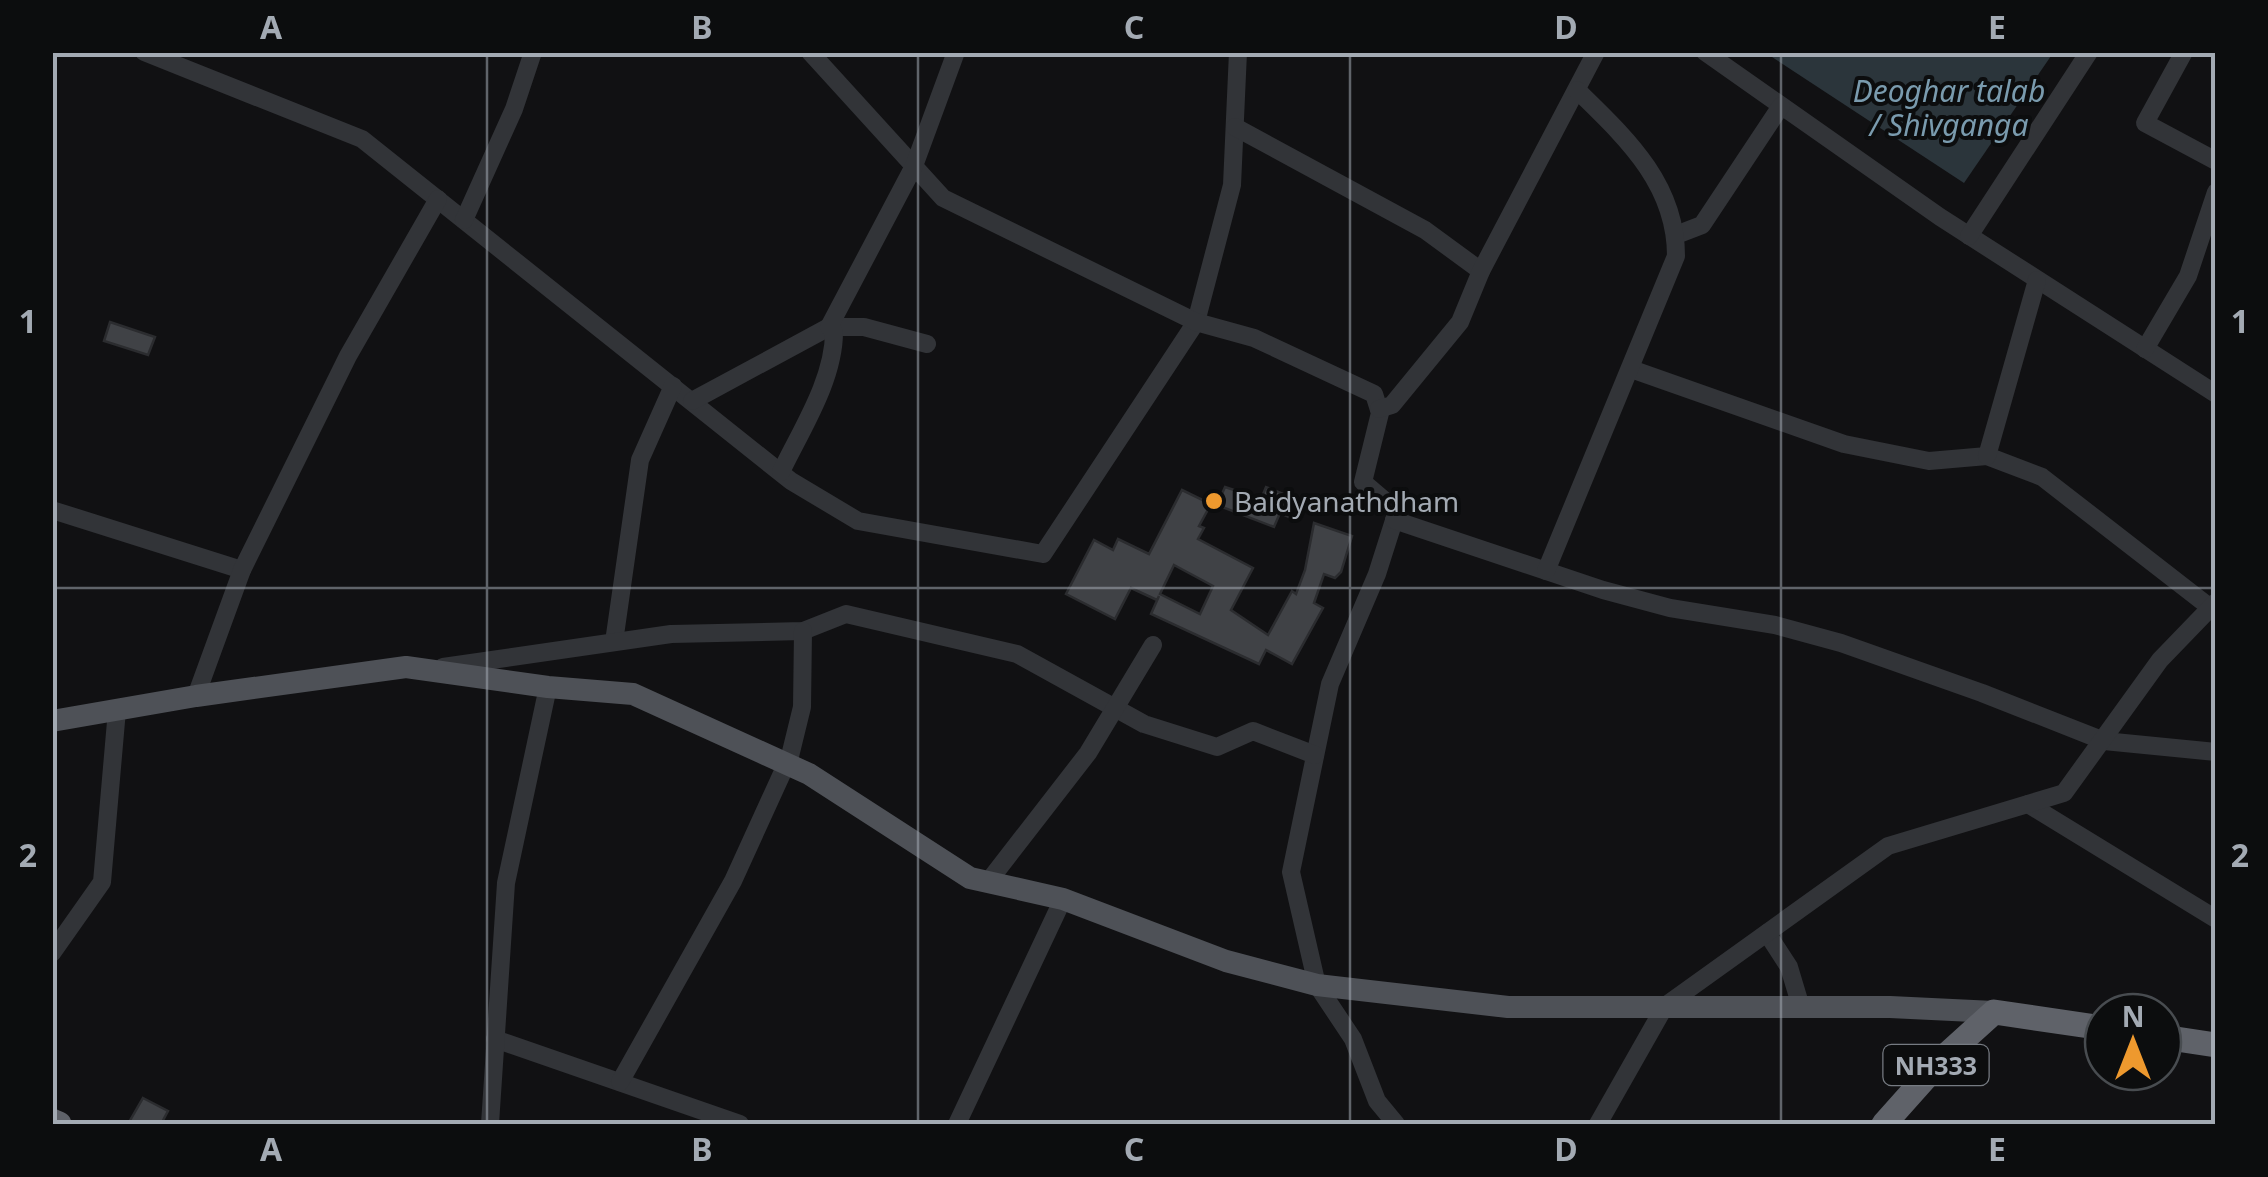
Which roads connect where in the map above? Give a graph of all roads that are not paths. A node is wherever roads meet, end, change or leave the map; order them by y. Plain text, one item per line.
1 (144, 52) edge
2 (532, 52) edge
3 (810, 52) edge
4 (956, 52) edge
5 (1238, 52) edge
6 (1596, 52) edge
7 (1705, 52) edge
8 (2090, 52) edge
9 (2184, 52) edge
10 (1576, 90) junction
11 (1780, 106) junction
12 (1234, 127) junction
13 (2216, 161) edge
14 (914, 166) junction
15 (2216, 192) edge
16 (438, 199) junction
17 (464, 220) junction
18 (1676, 235) junction
19 (1969, 236) junction
20 (1481, 272) junction
21 (2038, 280) junction
22 (1196, 322) junction
23 (829, 327) junction
24 (927, 344) dead end
25 (2145, 349) junction
26 (1630, 370) junction
27 (673, 386) junction
28 (2216, 394) edge
29 (692, 401) junction
30 (1378, 409) junction
31 (1987, 456) junction
32 (780, 472) junction
33 (52, 510) edge
34 (1394, 520) junction
35 (242, 570) junction
36 (1546, 571) junction
37 (2214, 607) edge
38 (802, 632) junction
39 (614, 642) junction
40 (1153, 644) dead end
41 (422, 670) junction
42 (548, 687) junction
43 (196, 696) junction
44 (1117, 708) junction
45 (117, 710) junction
46 (52, 721) edge
47 (2104, 741) junction
48 (2216, 752) edge
49 (1315, 755) junction
50 (786, 764) junction
51 (2028, 804) junction
52 (988, 882) junction
53 (1062, 900) junction
54 (2216, 919) edge
55 (1766, 933) junction
56 (52, 953) edge
57 (1317, 984) junction
58 (1665, 1006) junction
59 (1801, 1006) junction
60 (1994, 1012) junction
61 (2083, 1025) edge
62 (495, 1039) junction
63 (2183, 1040) edge
64 (2216, 1045) edge
65 (620, 1082) junction
66 (1392, 1123) edge
67 (490, 1124) edge
68 (740, 1124) edge
69 (957, 1124) edge
70 (1598, 1124) edge
71 (1884, 1124) edge

1 - 16 street
2 - 17 street
3 - 14 street
4 - 14 street
5 - 12 street
6 - 10 street
7 - 11 street
8 - 19 street
9 - 13 street
10 - 18 street
10 - 20 street
11 - 18 street
11 - 19 street
12 - 20 street
12 - 22 street
14 - 22 street
14 - 23 street
15 - 25 street
16 - 17 street
16 - 35 street
17 - 27 street
18 - 26 street
19 - 21 street
20 - 30 street
21 - 25 street
21 - 31 street
22 - 30 street
22 - 32 street
23 - 24 street
23 - 29 street
23 - 32 street
25 - 28 street
26 - 31 street
26 - 36 street
27 - 29 street
27 - 39 street
29 - 32 street
30 - 34 street
31 - 37 street
33 - 35 street
34 - 36 street
34 - 49 street
35 - 43 street
36 - 47 street
37 - 47 street
38 - 39 street
38 - 44 street
38 - 50 street
39 - 41 street
40 - 44 street
41 - 42 main road
41 - 43 main road
42 - 50 main road
42 - 62 street
43 - 45 main road
44 - 49 street
44 - 52 street
45 - 46 main road
45 - 56 street
47 - 48 street
47 - 51 street
49 - 57 street
50 - 52 main road
50 - 65 street
51 - 54 street
51 - 55 street
52 - 53 main road
53 - 57 main road
53 - 69 street
55 - 58 street
55 - 59 street
57 - 58 main road
57 - 66 street
58 - 59 main road
58 - 70 street
59 - 60 main road
60 - 61 highway, NH333
60 - 71 highway, NH333
62 - 65 street
62 - 67 street
63 - 64 highway
65 - 68 street

